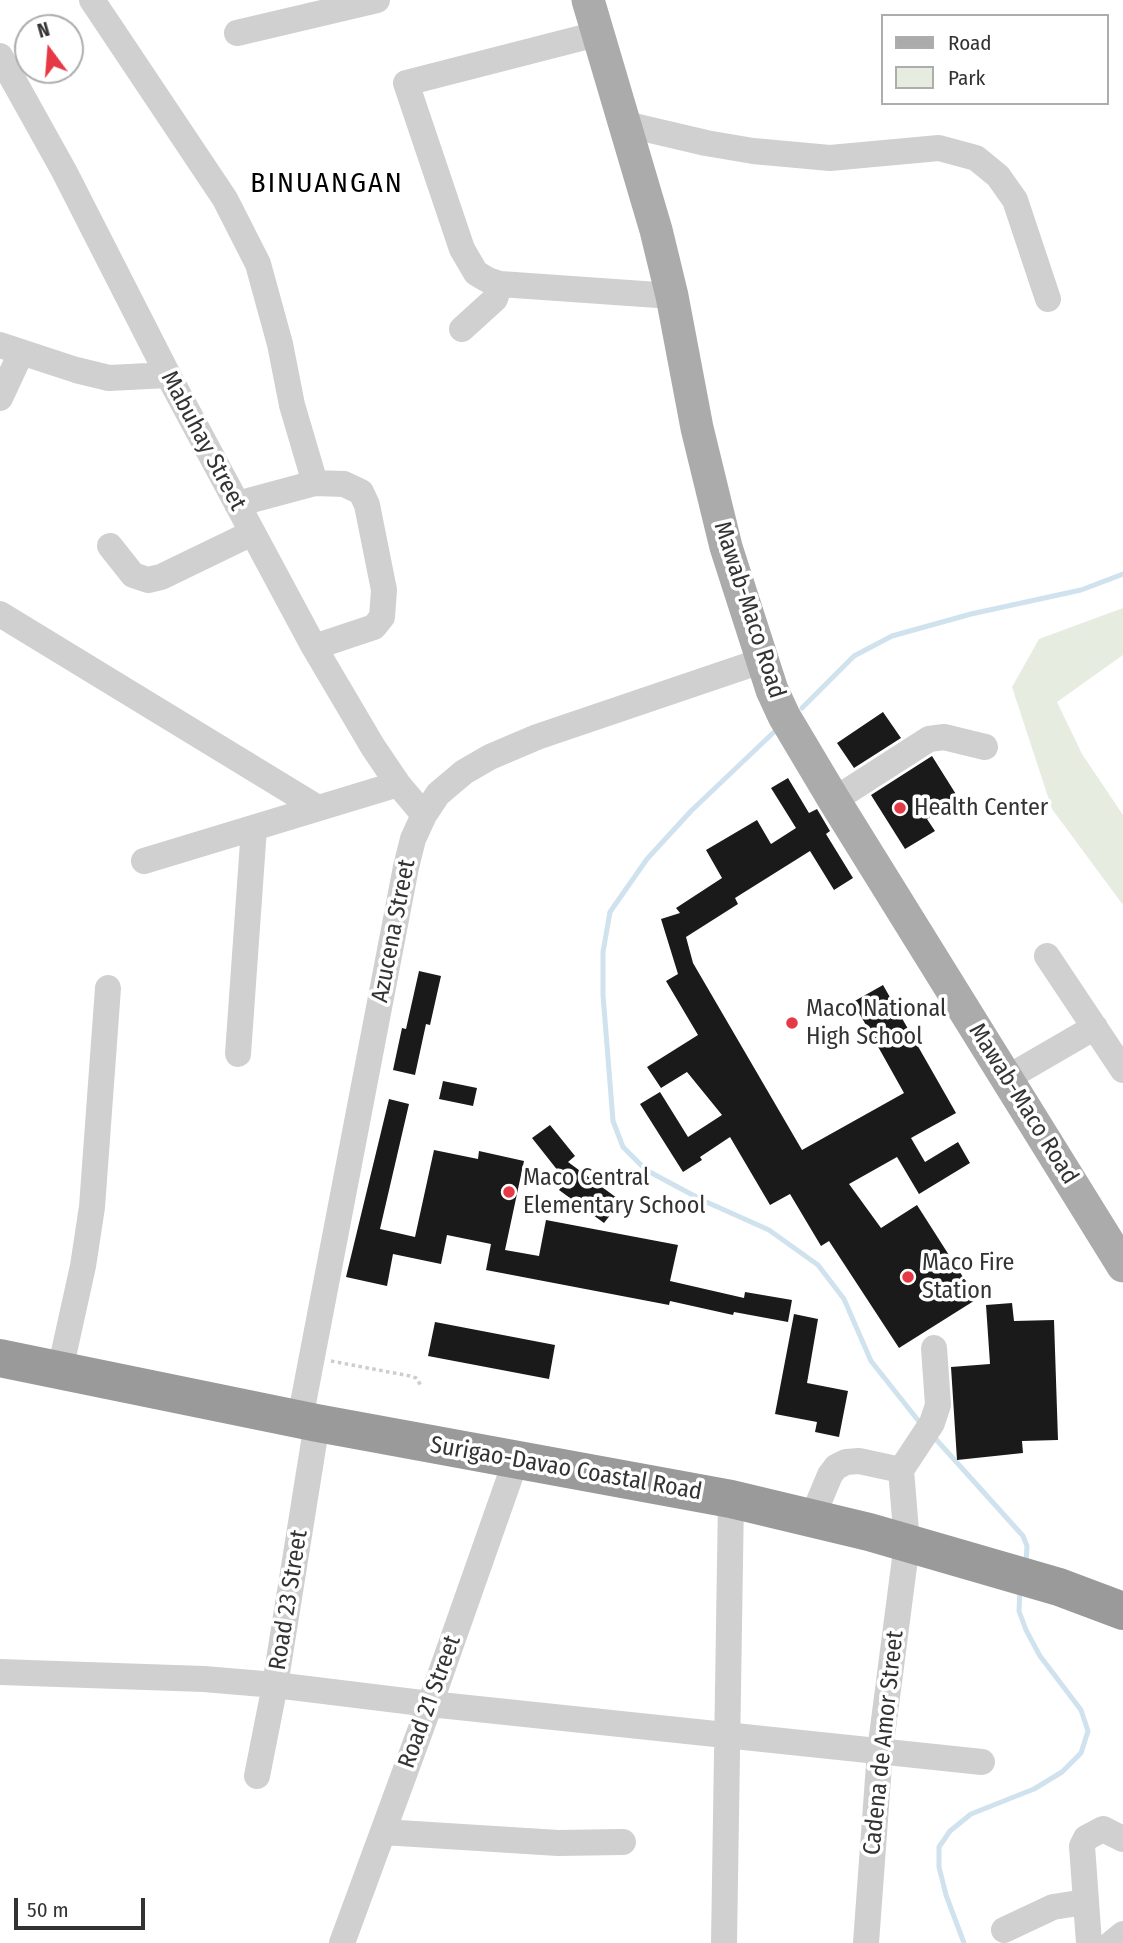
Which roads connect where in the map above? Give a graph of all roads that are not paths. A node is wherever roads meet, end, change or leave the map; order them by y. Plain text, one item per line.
1 (92, 0) edge
2 (377, 0) edge
3 (588, 0) edge
4 (237, 33) dead end
5 (597, 34) junction
6 (0, 56) edge
7 (625, 124) junction
8 (500, 284) junction
9 (672, 296) junction
10 (1048, 299) dead end
11 (462, 329) dead end
12 (11, 349) edge
13 (169, 375) junction
14 (0, 398) edge
15 (315, 483) junction
16 (237, 504) junction
17 (253, 533) junction
18 (110, 546) dead end
19 (0, 614) edge
20 (314, 647) junction
21 (761, 661) junction
22 (985, 747) dead end
23 (398, 784) junction
24 (834, 800) junction
25 (318, 808) junction
26 (424, 815) junction
27 (254, 828) junction
28 (144, 861) dead end
29 (1047, 956) dead end
30 (108, 988) dead end
31 (1095, 1027) junction
32 (238, 1054) dead end
33 (1123, 1070) edge
34 (1007, 1078) junction
35 (1123, 1266) edge
36 (934, 1348) dead end
37 (0, 1358) edge
38 (60, 1370) junction
39 (309, 1421) junction
40 (516, 1460) junction
41 (901, 1470) junction
42 (731, 1499) junction
43 (812, 1518) junction
44 (907, 1543) junction
45 (1123, 1611) edge
46 (0, 1672) edge
47 (275, 1685) junction
48 (430, 1704) junction
49 (727, 1735) junction
50 (880, 1751) junction
51 (982, 1762) dead end
52 (257, 1776) dead end
53 (383, 1832) junction
54 (1123, 1839) edge
55 (623, 1842) dead end
56 (1085, 1902) junction
57 (1004, 1930) dead end
58 (1123, 1934) edge
59 (342, 1943) edge
60 (724, 1943) edge
61 (866, 1943) edge
62 (1089, 1943) edge
63 (1112, 1943) edge

1 - 15 street
2 - 4 street
3 - 5 main road, Mawab-Maco Road
5 - 7 main road, Mawab-Maco Road
5 - 8 street
6 - 13 street, Mabuhay Street
7 - 9 main road, Mawab-Maco Road
7 - 10 street
8 - 9 street
8 - 11 street
9 - 21 main road, Mawab-Maco Road
12 - 13 street
12 - 14 street
13 - 16 street, Mabuhay Street
15 - 16 street
15 - 20 street
16 - 17 street, Mabuhay Street
17 - 18 street
17 - 20 street, Mabuhay Street
19 - 25 street
20 - 23 street, Mabuhay Street
21 - 24 main road, Mawab-Maco Road
21 - 26 street, Azucena Street
22 - 24 street
23 - 25 street
23 - 26 street, Mabuhay Street
24 - 34 main road, Mawab-Maco Road
25 - 27 street
26 - 39 street, Azucena Street
27 - 28 street
27 - 32 street
29 - 31 street
30 - 38 street
31 - 33 street
31 - 34 street
34 - 35 main road, Mawab-Maco Road
36 - 41 street
37 - 38 highway, Surigao-Davao Coastal Road
38 - 39 highway, Surigao-Davao Coastal Road
39 - 40 highway, Surigao-Davao Coastal Road
39 - 47 street, Road 23 Street
40 - 42 highway, Surigao-Davao Coastal Road
40 - 48 street, Road 21 Street
41 - 43 street
41 - 44 street, Cadena de Amor Street
42 - 43 highway, Surigao-Davao Coastal Road
42 - 49 street
43 - 44 highway, Surigao-Davao Coastal Road
44 - 45 highway, Surigao-Davao Coastal Road
44 - 50 street, Cadena de Amor Street
46 - 47 street
47 - 48 street
47 - 52 street, Road 23 Street
48 - 49 street
48 - 53 street, Road 21 Street
49 - 50 street
49 - 60 street
50 - 51 street
50 - 61 street, Cadena de Amor Street
53 - 55 street
53 - 59 street, Road 21 Street
54 - 56 street
56 - 57 street
56 - 62 street
58 - 63 street

